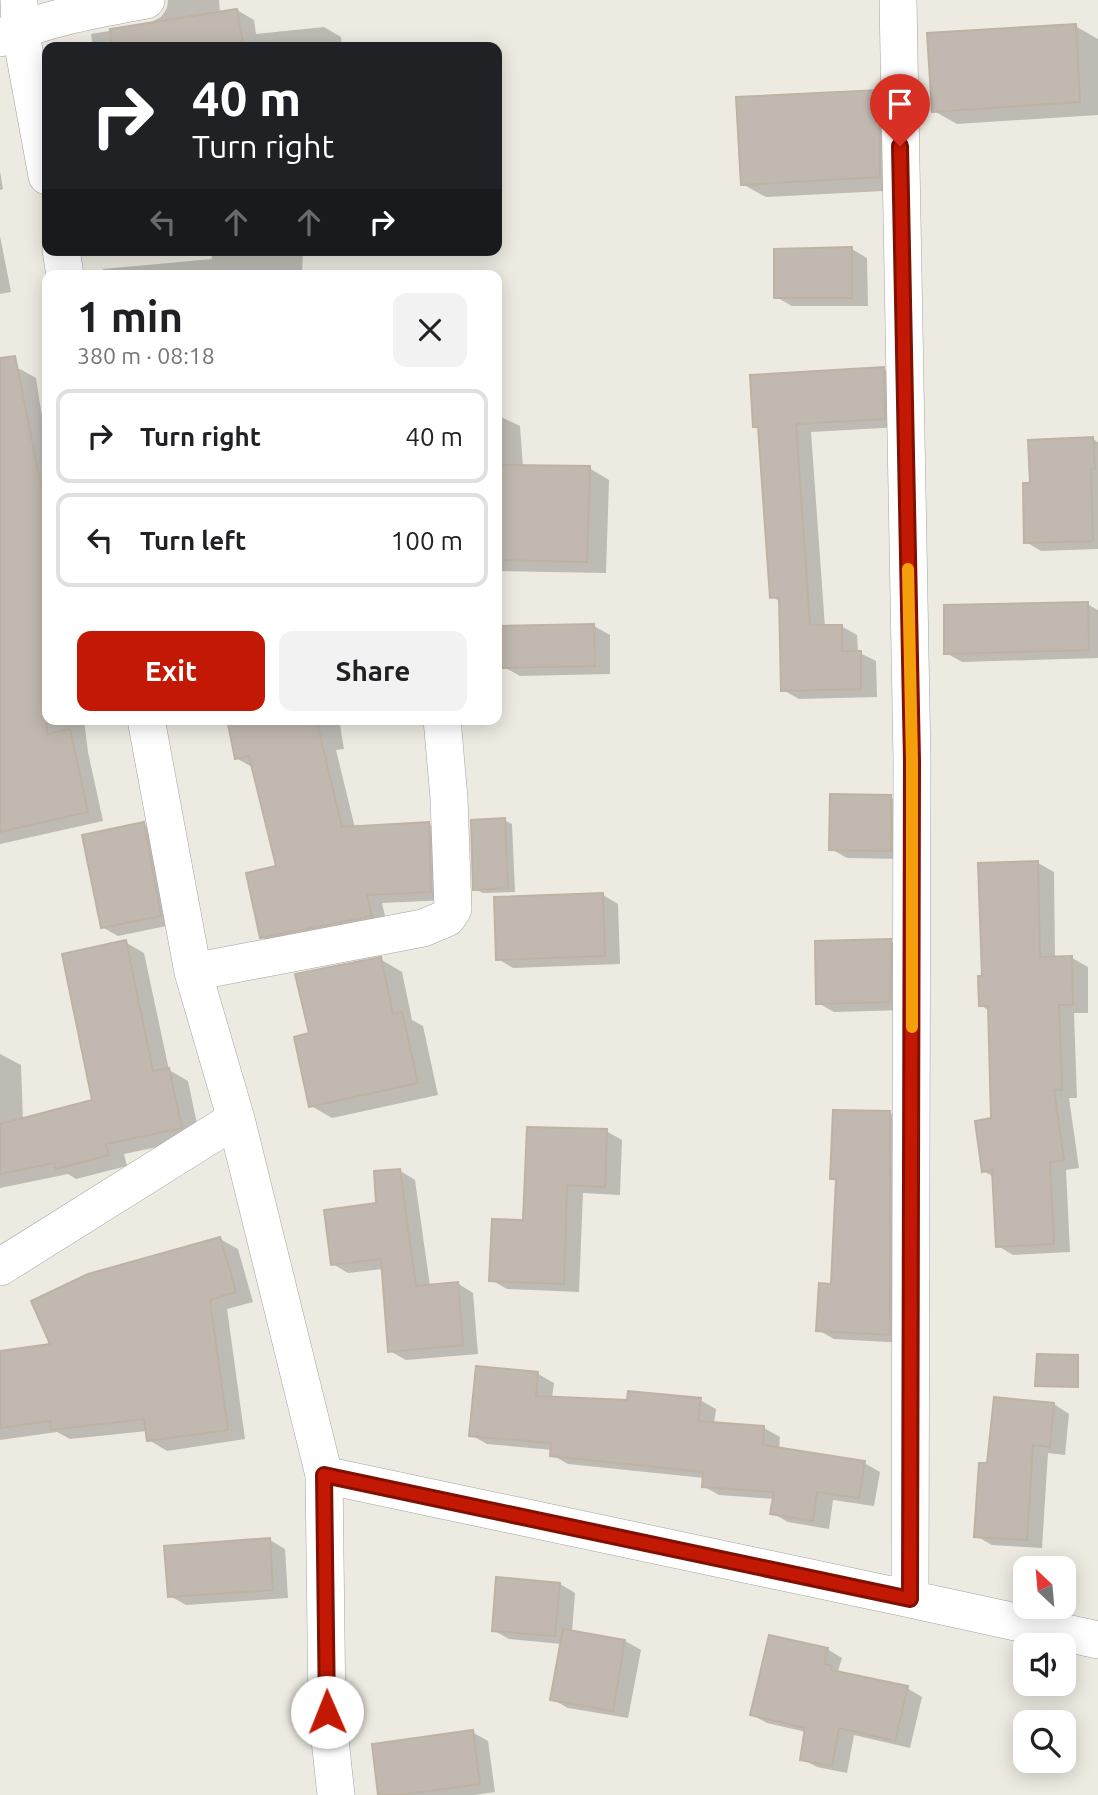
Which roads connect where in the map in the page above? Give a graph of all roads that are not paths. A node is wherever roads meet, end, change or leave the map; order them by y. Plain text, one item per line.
1 (146, 0) edge
2 (898, 0) edge
3 (13, 22) edge
4 (42, 153) edge
5 (147, 725) edge
6 (443, 725) edge
7 (192, 972) junction
8 (236, 1119) junction
9 (0, 1267) edge
10 (324, 1475) junction
11 (910, 1599) junction
12 (1098, 1640) edge
13 (336, 1795) edge

1 - 3 street
2 - 11 street
3 - 4 street
5 - 7 street
6 - 7 street
7 - 8 street
8 - 9 street
8 - 10 street
10 - 11 street
10 - 13 street
11 - 12 street

